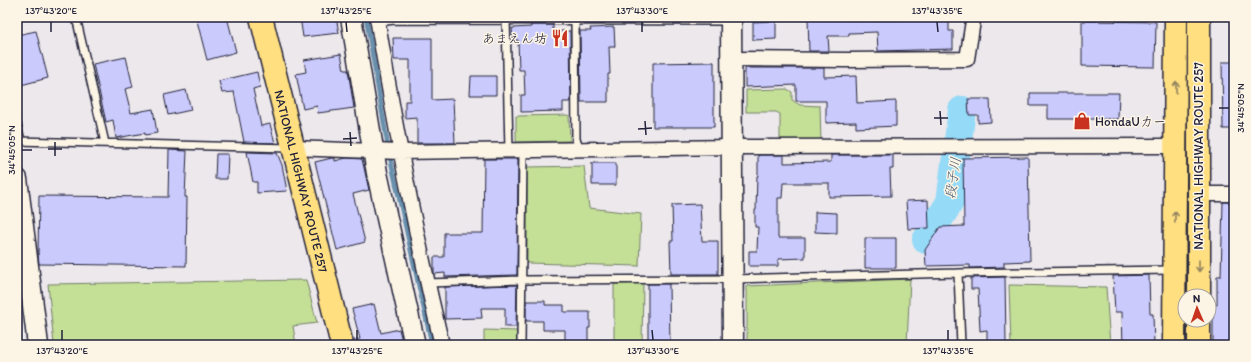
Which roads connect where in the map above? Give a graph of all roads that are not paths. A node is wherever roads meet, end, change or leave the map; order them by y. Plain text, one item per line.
1 (76, 17) edge
2 (261, 17) edge
3 (351, 17) edge
4 (1176, 17) edge
5 (1199, 17) edge
6 (506, 19) edge
7 (731, 19) edge
8 (377, 20) edge
9 (575, 21) junction
10 (973, 21) dead end
11 (732, 59) junction
12 (17, 124) edge
13 (19, 141) edge
14 (105, 143) junction
15 (1176, 146) junction
16 (733, 147) junction
17 (292, 148) junction
18 (579, 149) junction
19 (374, 150) junction
20 (516, 150) junction
21 (400, 152) junction
22 (17, 179) edge
23 (1198, 194) junction
24 (1234, 194) edge
25 (1174, 270) junction
26 (958, 273) junction
27 (733, 279) junction
28 (522, 280) junction
29 (427, 282) junction
30 (1199, 288) edge
31 (1199, 328) edge
32 (38, 345) edge
33 (342, 345) edge
34 (415, 345) edge
35 (442, 345) edge
36 (522, 345) edge
37 (733, 345) edge
38 (961, 345) edge
39 (1174, 345) edge
40 (1199, 345) edge

1 - 14 lane
2 - 17 highway, NATIONAL HIGHWAY ROUTE 257
3 - 19 street
15 -> 4 highway, NATIONAL HIGHWAY ROUTE 257
5 - 23 highway, NATIONAL HIGHWAY ROUTE 257
6 - 8 lane
6 - 9 lane
6 - 20 lane
7 - 9 lane
7 - 11 street
8 - 21 street
9 - 18 lane
10 - 11 street
11 - 16 street
12 - 13 lane
13 - 14 lane
14 - 17 lane
15 - 16 street
25 -> 15 highway, NATIONAL HIGHWAY ROUTE 257
16 - 18 street
16 - 27 street
17 - 19 street
17 - 33 highway, NATIONAL HIGHWAY ROUTE 257
18 - 20 street
19 - 21 street
19 - 34 street
20 - 21 street
20 - 28 lane
21 - 29 street
22 - 32 street
23 - 24 street
23 -> 30 highway, NATIONAL HIGHWAY ROUTE 257
25 - 26 lane
25 - 39 highway, NATIONAL HIGHWAY ROUTE 257
26 - 27 lane
26 - 38 lane
27 - 28 lane
27 - 37 street
28 - 29 lane
28 - 36 lane
29 - 35 street
31 - 40 highway

